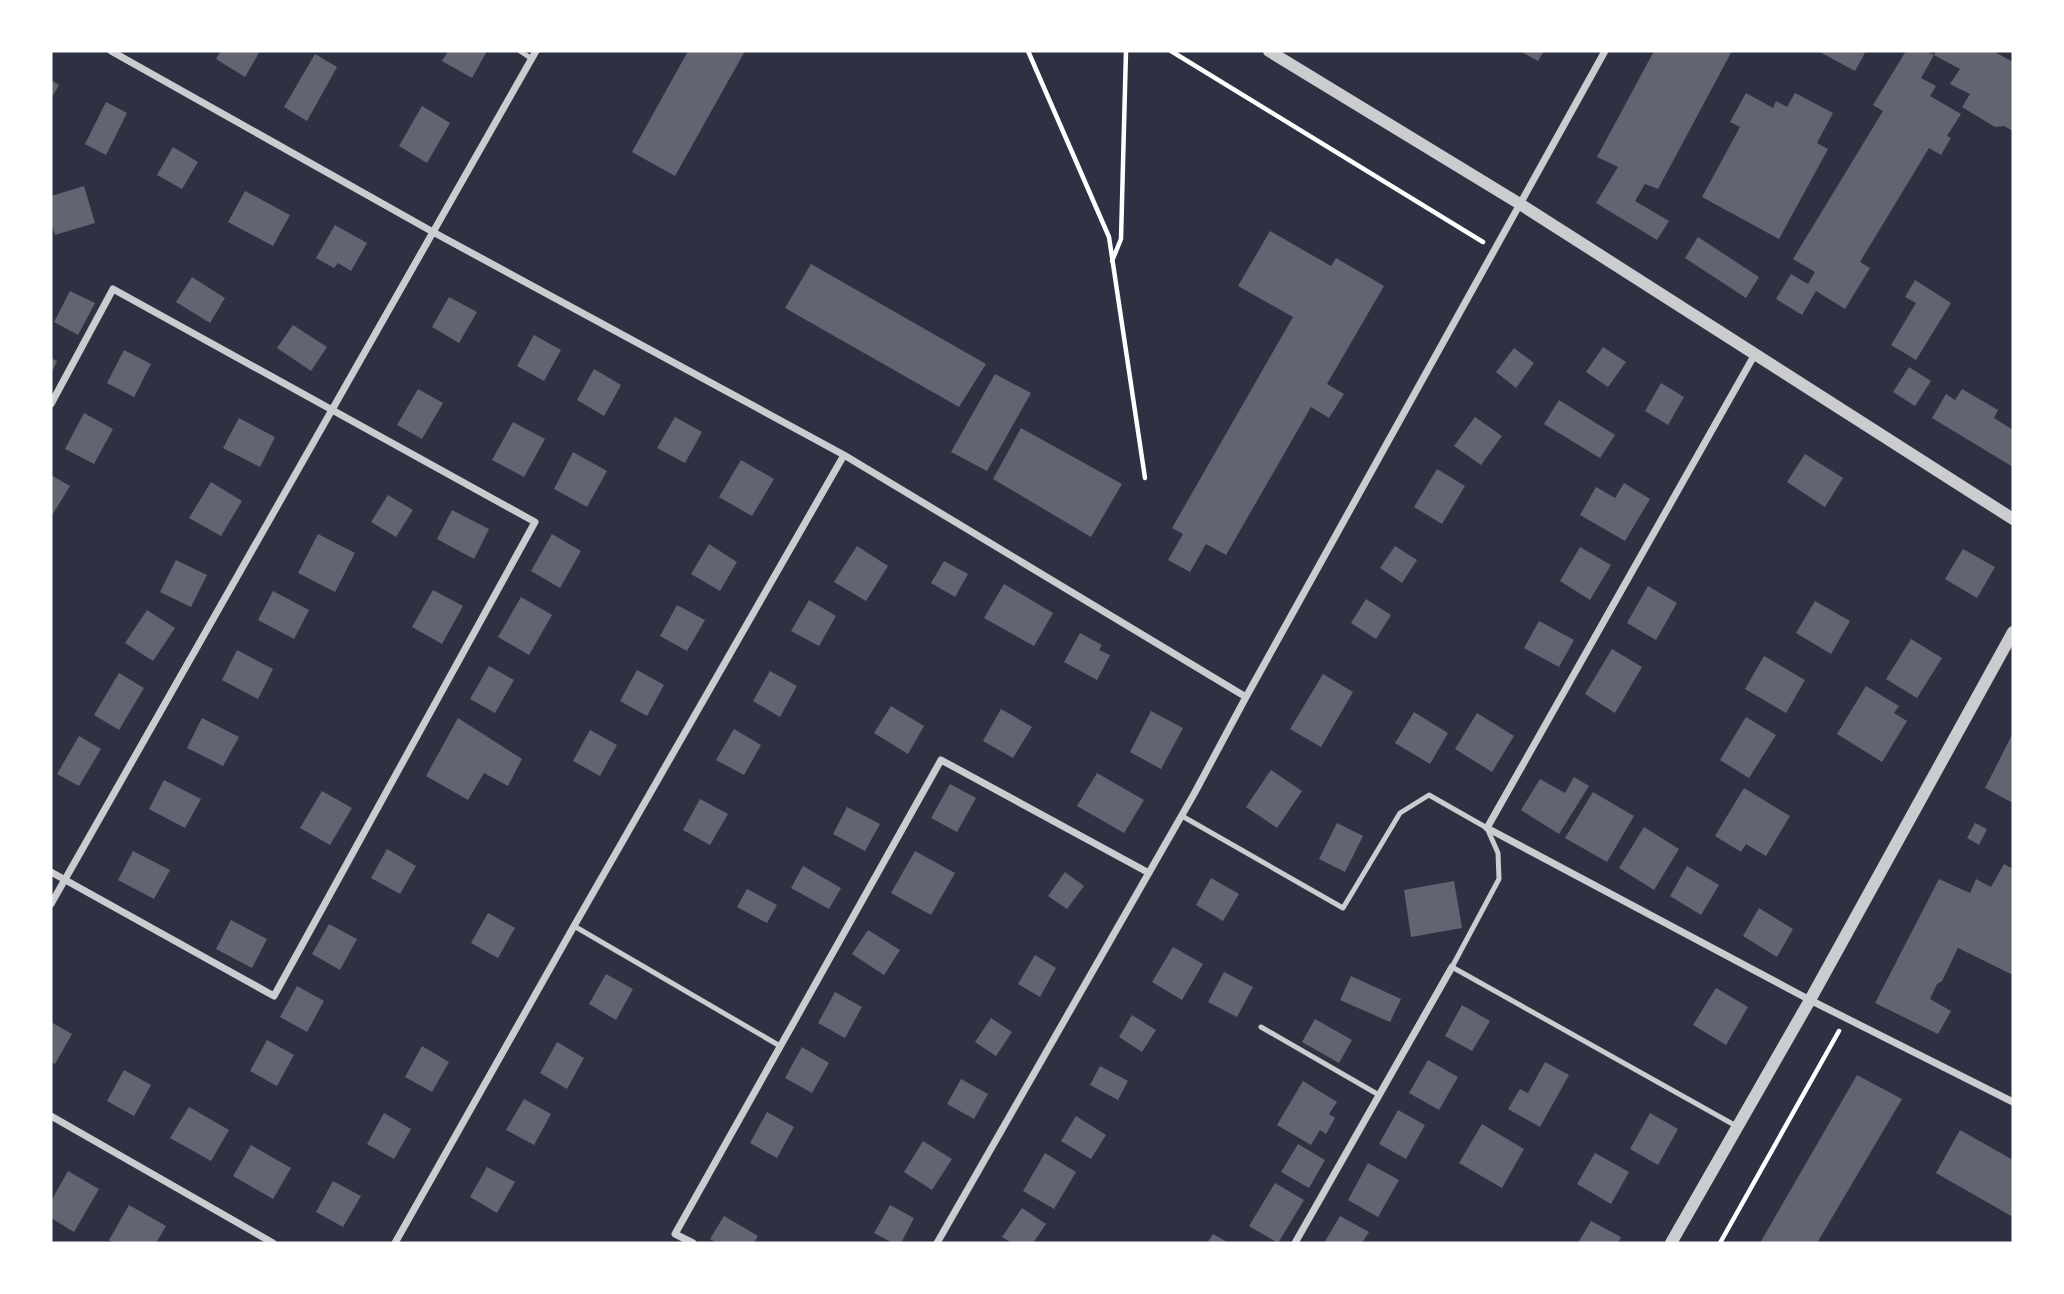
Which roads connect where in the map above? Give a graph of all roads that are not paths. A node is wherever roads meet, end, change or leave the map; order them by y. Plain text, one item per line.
1 (111, 51) edge
2 (520, 51) edge
3 (537, 51) edge
4 (1269, 51) edge
5 (1605, 51) edge
6 (532, 59) junction
7 (1520, 204) junction
8 (433, 232) junction
9 (1755, 354) junction
10 (51, 404) edge
11 (332, 410) junction
12 (844, 455) junction
13 (2013, 519) edge
14 (2013, 632) edge
15 (1246, 697) junction
16 (1182, 816) junction
17 (1487, 828) junction
18 (51, 872) edge
19 (1149, 873) junction
20 (65, 879) junction
21 (51, 904) edge
22 (574, 926) junction
23 (1452, 967) junction
24 (1810, 1000) junction
25 (1261, 1027) dead end
26 (780, 1046) junction
27 (1379, 1095) junction
28 (2013, 1102) edge
29 (51, 1116) edge
30 (1738, 1127) junction
31 (272, 1243) edge
32 (395, 1243) edge
33 (692, 1243) edge
34 (937, 1243) edge
35 (1295, 1243) edge
36 (1671, 1243) edge

1 - 8 street
2 - 6 lane
3 - 6 street
4 - 7 street
5 - 7 street
6 - 8 street
7 - 9 street
7 - 15 street
8 - 11 street
8 - 12 street
9 - 13 street
9 - 17 street
10 - 11 street
11 - 20 street
11 - 20 street
12 - 15 street
12 - 22 street
14 - 24 street
15 - 16 street
16 - 17 lane
16 - 19 street
17 - 23 lane
17 - 24 street
18 - 20 street
19 - 26 street
19 - 34 street
20 - 21 street
22 - 26 lane
22 - 32 street
23 - 27 street
23 - 30 lane
24 - 28 street
24 - 30 street
25 - 27 lane
26 - 33 street
27 - 35 street
29 - 31 street
30 - 36 street

